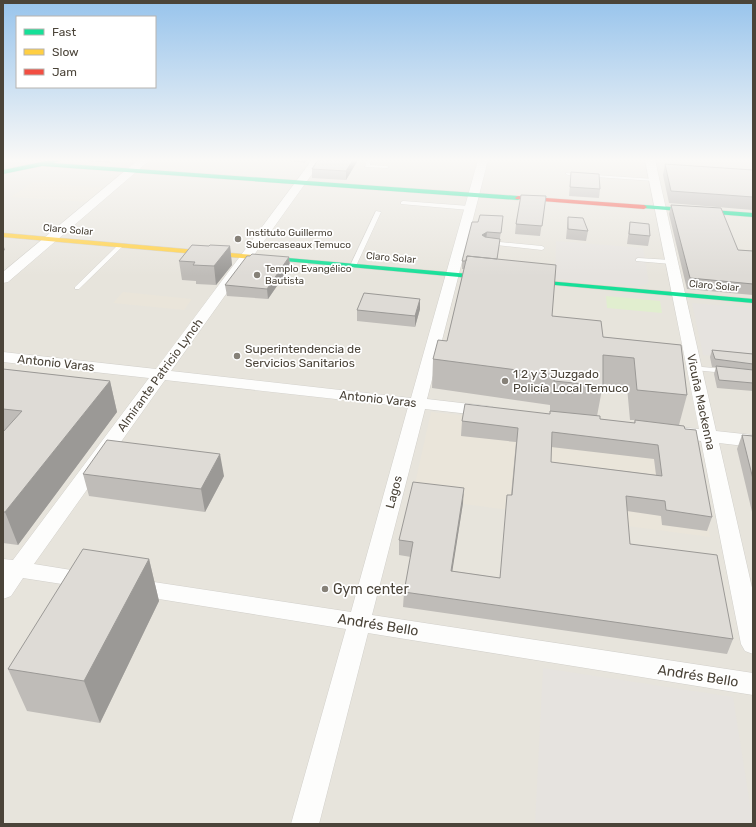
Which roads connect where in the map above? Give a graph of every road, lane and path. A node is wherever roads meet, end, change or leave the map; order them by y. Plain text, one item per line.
1 (99, 199) edge
2 (289, 199) edge
3 (440, 199) edge
4 (472, 199) edge
5 (658, 199) edge
6 (471, 202) junction
7 (403, 203) dead end
8 (660, 209) junction
9 (378, 212) dead end
10 (753, 215) edge
11 (3, 235) edge
12 (50, 239) junction
13 (486, 243) edge
14 (120, 246) junction
15 (542, 248) dead end
16 (246, 257) junction
17 (638, 260) dead end
18 (671, 262) junction
19 (353, 266) junction
20 (452, 275) junction
21 (5, 276) edge
22 (502, 279) edge
23 (518, 280) edge
24 (77, 288) dead end
25 (678, 294) junction
26 (753, 301) edge
27 (3, 356) edge
28 (694, 368) junction
29 (731, 372) edge
30 (160, 374) junction
31 (417, 403) junction
32 (504, 413) edge
33 (662, 431) edge
34 (708, 436) junction
35 (753, 441) edge
36 (11, 568) edge
37 (3, 590) edge
38 (359, 622) junction
39 (753, 644) edge
40 (753, 684) edge
41 (305, 824) edge

1 - 12 street
2 - 16 street, Almirante Patricio Lynch
3 - 6 street
4 - 6 street, Lagos
5 - 8 street, Vicuña Mackenna
6 - 7 lane
6 - 8 street
6 - 20 street, Lagos
8 - 10 street
8 - 18 street, Vicuña Mackenna
9 - 19 lane
11 - 12 street, Claro Solar
12 - 14 street, Claro Solar
12 - 21 street
13 - 15 lane
14 - 16 street, Claro Solar
14 - 24 lane
16 - 19 street, Claro Solar
16 - 30 street, Almirante Patricio Lynch
17 - 18 lane
18 - 25 street, Vicuña Mackenna
19 - 20 street, Claro Solar
20 - 22 street, Claro Solar
20 - 31 street, Lagos
23 - 25 street, Claro Solar
25 - 26 street, Claro Solar
25 - 28 street, Vicuña Mackenna
27 - 30 street, Antonio Varas
28 - 29 lane
28 - 34 street, Vicuña Mackenna
30 - 31 street, Antonio Varas
30 - 36 street, Almirante Patricio Lynch
31 - 32 street, Antonio Varas
31 - 38 street, Lagos
33 - 34 street
34 - 35 street
34 - 39 street, Vicuña Mackenna
36 - 37 street, Almirante Patricio Lynch
36 - 38 street, Andrés Bello
38 - 40 street, Andrés Bello
38 - 41 street, Lagos

